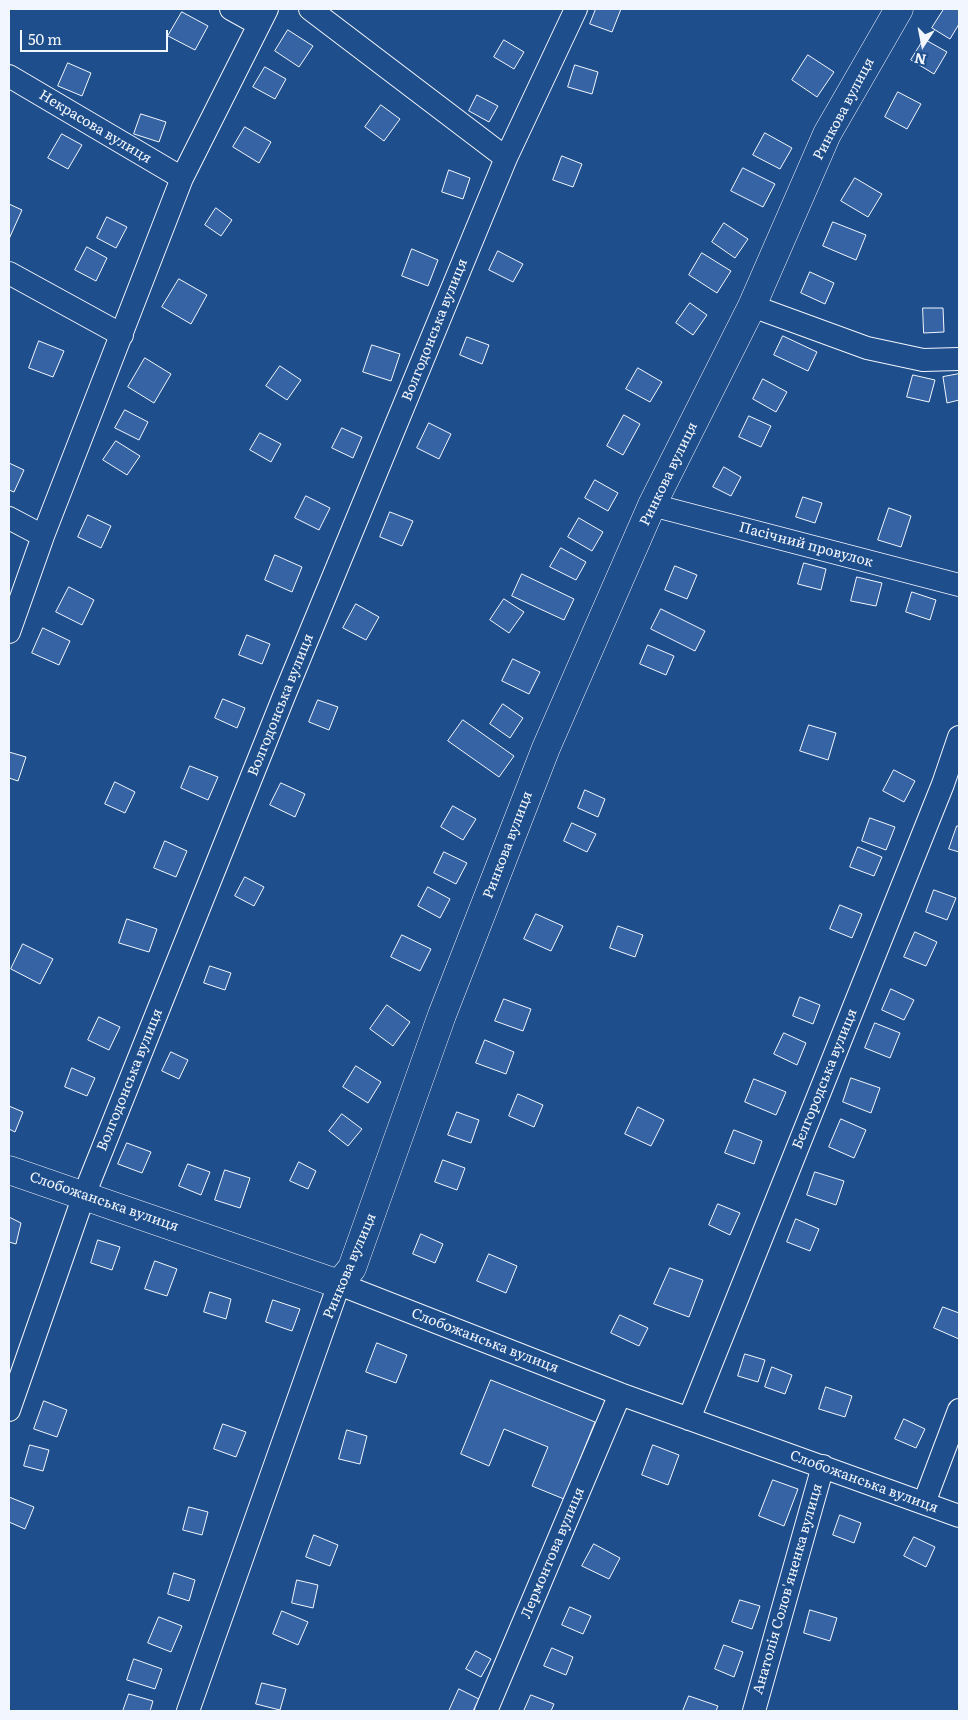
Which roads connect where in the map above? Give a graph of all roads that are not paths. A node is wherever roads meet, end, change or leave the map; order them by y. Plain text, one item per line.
1 (231, 9) edge
2 (310, 9) edge
3 (576, 9) edge
4 (899, 9) edge
5 (262, 17) edge
6 (9, 76) edge
7 (506, 158) junction
8 (182, 178) junction
9 (9, 273) edge
10 (752, 306) junction
11 (122, 335) junction
12 (959, 359) edge
13 (652, 505) junction
14 (9, 518) edge
15 (43, 536) junction
16 (959, 585) edge
17 (9, 632) edge
18 (959, 737) edge
19 (9, 1170) edge
20 (84, 1195) junction
21 (339, 1284) junction
22 (620, 1394) junction
23 (9, 1410) edge
24 (959, 1410) edge
25 (689, 1419) junction
26 (823, 1466) junction
27 (924, 1503) junction
28 (959, 1516) edge
29 (188, 1711) edge
30 (486, 1711) edge
31 (754, 1711) edge

1 - 5 street
2 - 7 street
3 - 7 street, Волгодонська вулиця
4 - 10 main road, Ринкова вулиця
5 - 8 street
6 - 8 street, Некрасова вулиця
7 - 20 street, Волгодонська вулиця
8 - 11 street
9 - 11 street
10 - 12 street
10 - 13 main road, Ринкова вулиця
11 - 15 street
13 - 16 street, Пасічний провулок
13 - 21 main road, Ринкова вулиця
14 - 15 street
15 - 17 street
18 - 25 street, Бєлгородська вулиця
19 - 20 main road, Слобожанська вулиця
20 - 21 main road, Слобожанська вулиця
20 - 23 street, Волгодонська вулиця
21 - 22 street, Слобожанська вулиця
21 - 29 street, Ринкова вулиця
22 - 25 street, Слобожанська вулиця
22 - 30 street, Лермонтова вулиця
24 - 27 street
25 - 26 street, Слобожанська вулиця
26 - 27 street, Слобожанська вулиця
26 - 31 street, Анатолія Солов'яненка вулиця
27 - 28 street, Слобожанська вулиця

